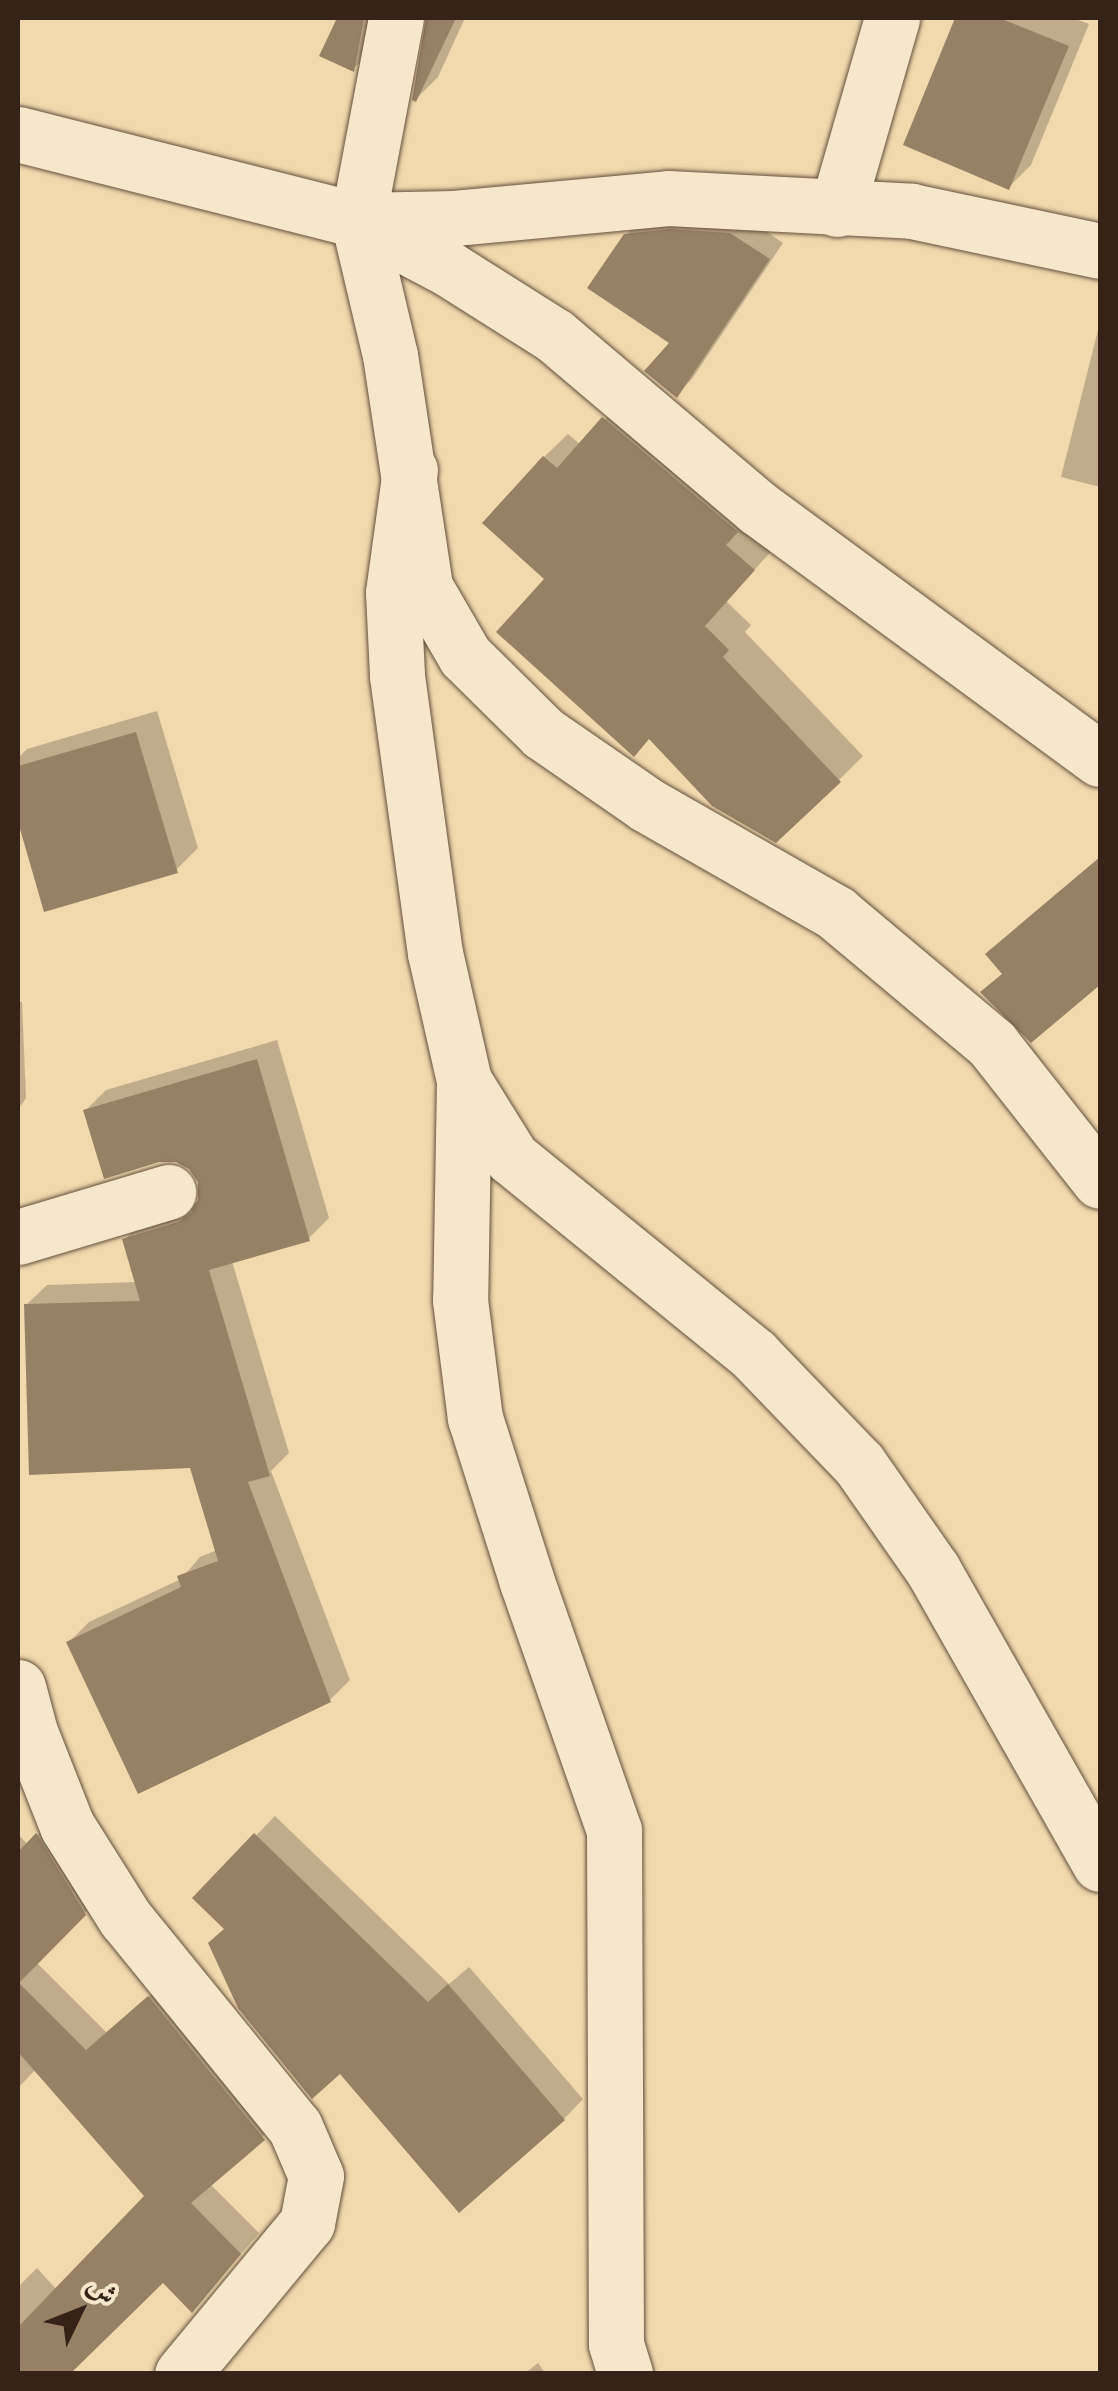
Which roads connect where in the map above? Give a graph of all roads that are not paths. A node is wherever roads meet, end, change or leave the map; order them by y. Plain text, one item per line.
1 (396, 18) edge
2 (892, 18) edge
3 (18, 134) edge
4 (837, 209) junction
5 (358, 220) junction
6 (1100, 251) edge
7 (410, 470) junction
8 (1100, 759) edge
9 (464, 1081) junction
10 (1100, 1181) edge
11 (168, 1192) dead end
12 (18, 1238) edge
13 (18, 1687) edge
14 (1100, 1864) edge
15 (182, 2374) edge
16 (625, 2374) edge

1 - 5 street
2 - 4 street
3 - 5 street
4 - 5 street
4 - 6 street
5 - 7 street
5 - 8 street
7 - 9 street
7 - 10 street
9 - 14 street
9 - 16 street
11 - 12 street
13 - 15 street

